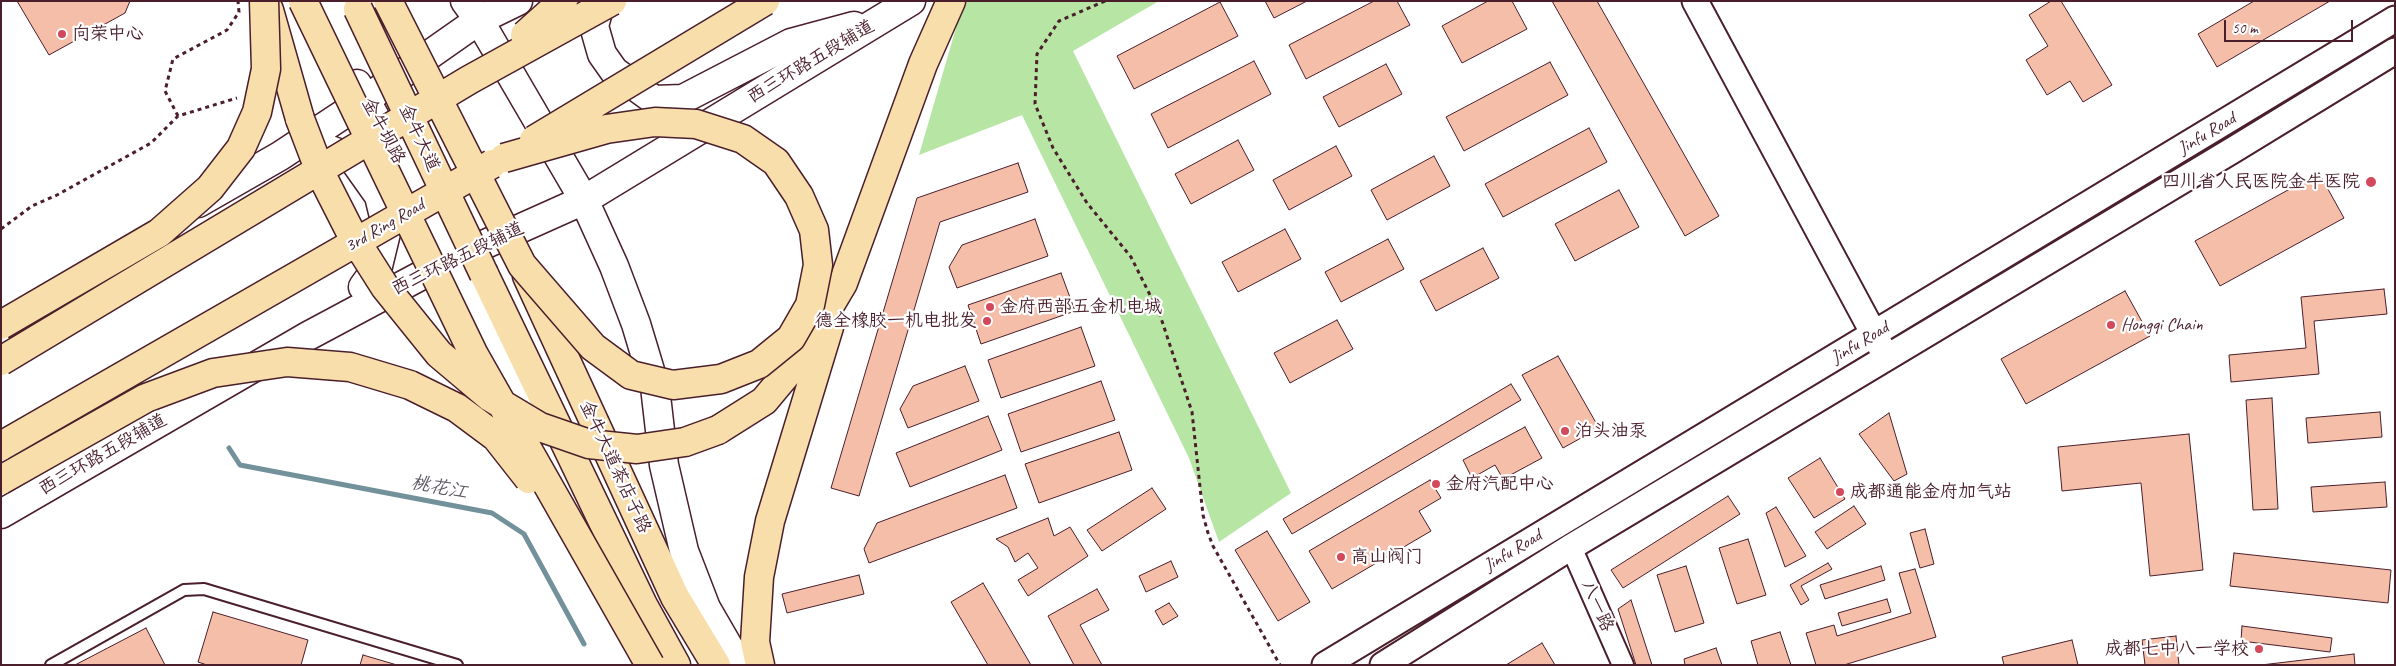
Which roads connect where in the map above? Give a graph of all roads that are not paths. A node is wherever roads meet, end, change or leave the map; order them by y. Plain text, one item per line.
1 (265, 1) edge
2 (303, 1) edge
3 (317, 1) edge
4 (354, 1) edge
5 (388, 1) edge
6 (518, 1) edge
7 (563, 1) edge
8 (601, 1) edge
9 (612, 1) edge
10 (765, 1) edge
11 (911, 1) edge
12 (951, 1) edge
13 (1695, 1) edge
14 (472, 10) edge
15 (882, 19) junction
16 (2395, 19) edge
17 (2395, 50) edge
18 (469, 80) junction
19 (365, 100) junction
20 (280, 156) junction
21 (504, 158) junction
22 (584, 200) junction
23 (452, 259) junction
24 (522, 265) junction
25 (484, 274) joint
26 (843, 283) junction
27 (1, 317) edge
28 (1, 325) edge
29 (1874, 334) junction
30 (308, 336) junction
31 (490, 338) joint
32 (1887, 358) junction
33 (1, 361) edge
34 (1, 446) edge
35 (1, 480) edge
36 (1, 514) edge
37 (1571, 547) junction
38 (588, 554) junction
39 (51, 665) edge
40 (457, 665) edge
41 (649, 665) edge
42 (676, 665) edge
43 (716, 665) edge
44 (739, 665) edge
45 (760, 665) edge
46 (1325, 665) edge
47 (1384, 665) edge
48 (1623, 665) edge

1 - 26 highway, bridge
1 - 28 highway, bridge
2 - 38 highway, bridge
3 - 19 main road, 金牛坝路
4 - 25 highway, 金牛大道, bridge
5 - 24 highway, 金牛大道, bridge
6 - 14 main road
7 - 18 highway, bridge
8 - 15 main road
9 - 18 highway, bridge
10 - 21 highway, 3rd Ring Road, bridge
11 - 15 main road, 西三环路五段辅道
12 - 26 highway
13 - 29 street
14 - 19 main road
14 - 22 main road
15 - 22 main road, 西三环路五段辅道
16 - 29 street, Jinfu Road
17 - 32 street, Jinfu Road
18 - 33 highway, bridge
19 - 20 main road
19 - 23 main road, 金牛坝路
20 - 27 main road
20 - 30 main road
21 - 24 highway, bridge
21 - 34 highway, 3rd Ring Road, bridge
22 - 23 main road, 西三环路五段辅道
22 - 44 main road
23 - 30 main road, 西三环路五段辅道
23 - 31 street
24 - 43 highway, 金牛大道茶店子路, bridge
25 - 42 highway, 金牛大道茶店子路, bridge
26 - 45 highway
29 - 32 street
29 - 46 street, Jinfu Road
30 - 36 main road, 西三环路五段辅道
31 - 41 main road
32 - 37 street, Jinfu Road
35 - 38 highway, bridge
37 - 47 street, Jinfu Road
37 - 48 street, 八一路
38 - 41 highway, bridge
39 - 40 lane

